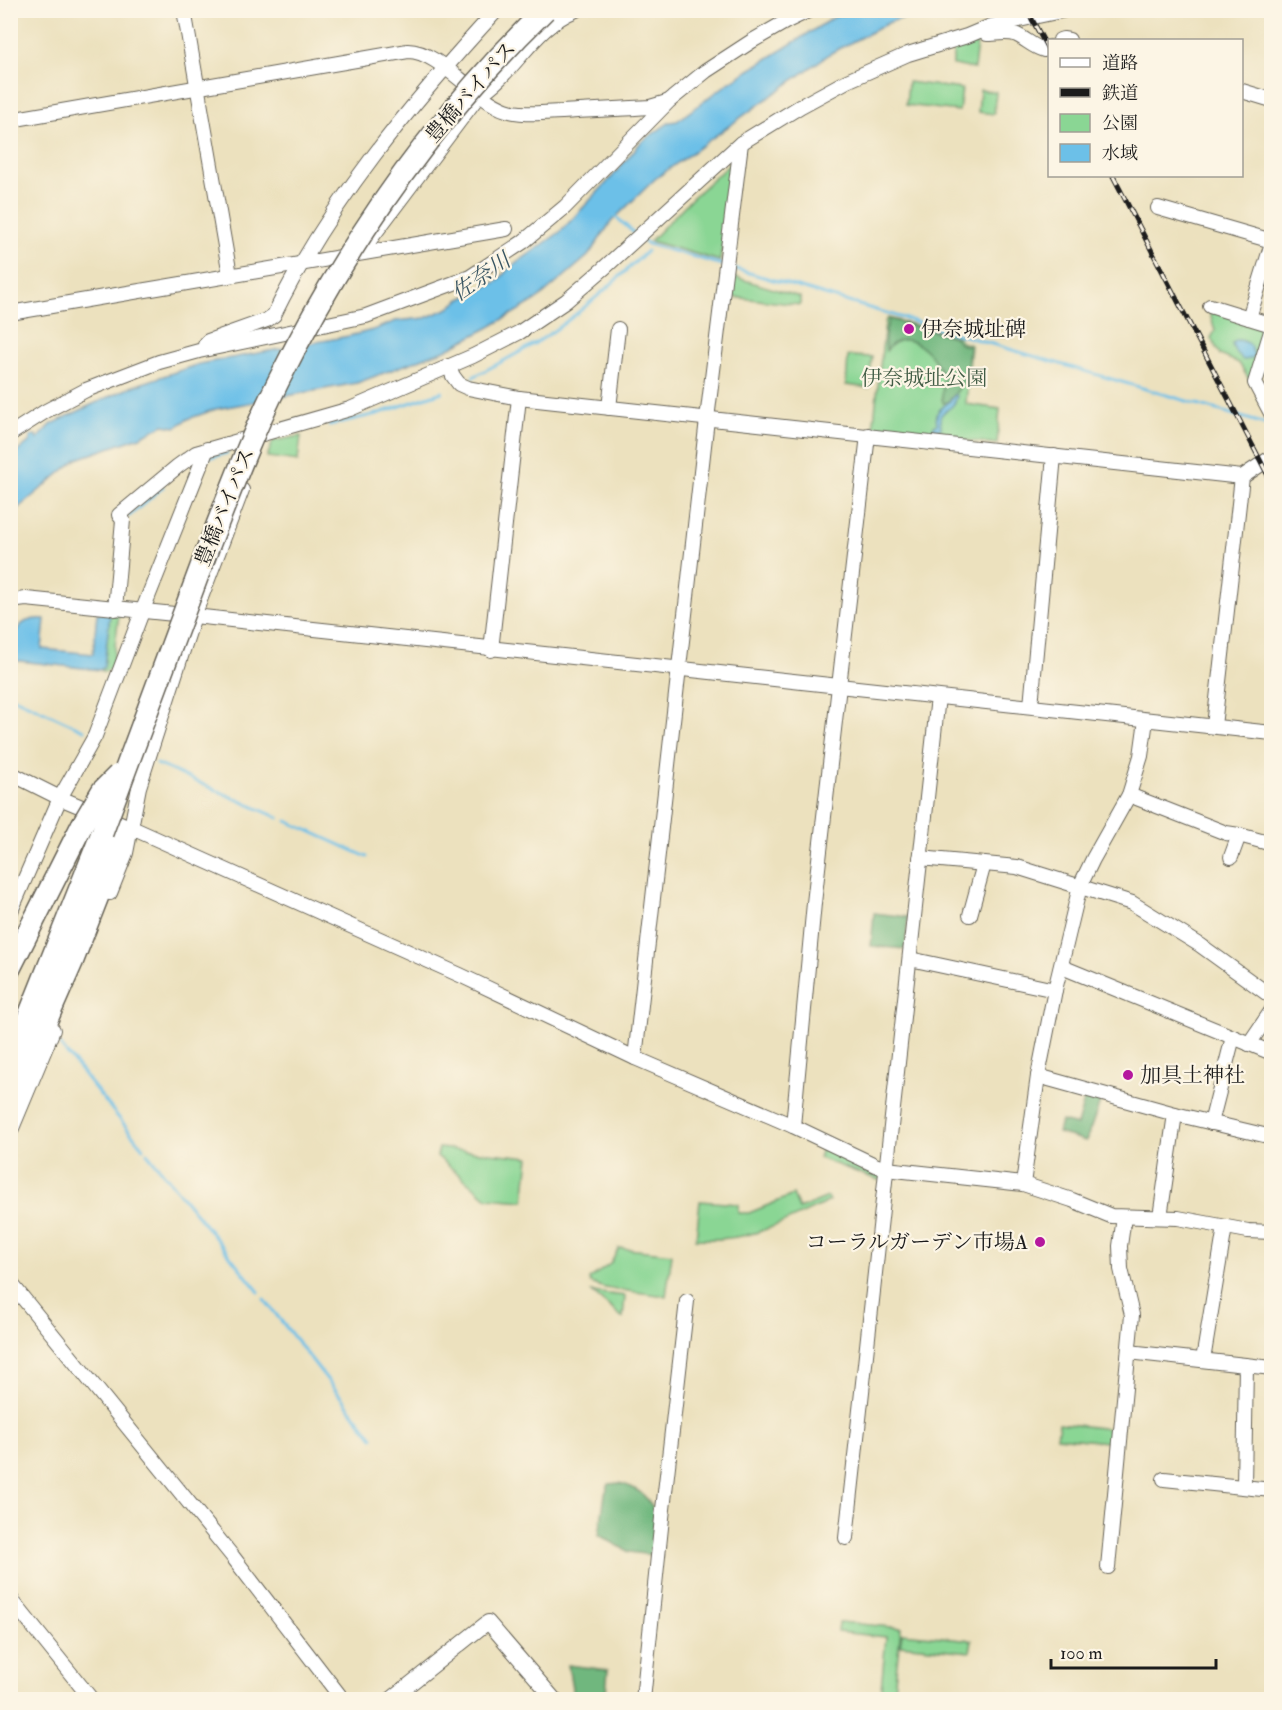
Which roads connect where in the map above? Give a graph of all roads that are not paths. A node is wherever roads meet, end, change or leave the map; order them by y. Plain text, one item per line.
1 (184, 10) edge
2 (496, 10) edge
3 (536, 10) edge
4 (545, 10) edge
5 (559, 10) edge
6 (576, 10) edge
7 (810, 10) edge
8 (1066, 10) edge
9 (967, 36) junction
10 (535, 38) junction
11 (1048, 48) edge
12 (444, 68) junction
13 (198, 87) junction
14 (1243, 91) edge
15 (479, 95) junction
16 (1272, 100) edge
17 (669, 101) junction
18 (10, 120) edge
19 (741, 143) junction
20 (1158, 208) dead end
21 (506, 229) dead end
22 (1272, 242) edge
23 (360, 254) junction
24 (302, 263) junction
25 (230, 275) junction
26 (1210, 306) dead end
27 (10, 313) edge
28 (1249, 318) junction
29 (1272, 326) edge
30 (618, 329) dead end
31 (199, 351) junction
32 (449, 366) junction
33 (519, 398) junction
34 (609, 408) junction
35 (1272, 415) edge
36 (707, 419) junction
37 (10, 434) edge
38 (263, 434) junction
39 (868, 435) junction
40 (207, 449) junction
41 (1053, 456) junction
42 (1272, 457) edge
43 (1242, 477) junction
44 (10, 601) edge
45 (115, 609) junction
46 (142, 612) junction
47 (194, 616) junction
48 (491, 650) junction
49 (679, 669) junction
50 (840, 687) junction
51 (938, 696) junction
52 (1031, 706) junction
53 (1146, 720) junction
54 (1214, 726) junction
55 (1272, 733) edge
56 (10, 772) edge
57 (1130, 795) junction
58 (60, 798) junction
59 (105, 830) junction
60 (1239, 834) junction
61 (1272, 844) edge
62 (1231, 857) dead end
63 (920, 858) junction
64 (984, 864) junction
65 (1080, 886) junction
66 (10, 913) edge
67 (970, 915) dead end
68 (910, 959) junction
69 (1062, 967) junction
70 (10, 968) edge
71 (1055, 990) junction
72 (1272, 996) edge
73 (1272, 1010) edge
74 (1233, 1037) junction
75 (1250, 1044) junction
76 (10, 1045) edge
77 (1272, 1053) edge
78 (635, 1058) junction
79 (10, 1063) edge
80 (1038, 1076) junction
81 (10, 1104) edge
82 (1175, 1114) junction
83 (1211, 1123) junction
84 (793, 1126) junction
85 (10, 1133) edge
86 (1272, 1137) edge
87 (886, 1168) junction
88 (1023, 1184) junction
89 (1161, 1216) junction
90 (1124, 1217) junction
91 (1225, 1227) junction
92 (1272, 1232) edge
93 (10, 1282) edge
94 (687, 1301) dead end
95 (1129, 1352) junction
96 (1203, 1360) junction
97 (1246, 1365) junction
98 (1272, 1368) edge
99 (1164, 1479) dead end
100 (1244, 1486) junction
101 (1272, 1490) edge
102 (846, 1538) dead end
103 (1108, 1567) dead end
104 (10, 1598) edge
105 (92, 1700) edge
106 (343, 1700) edge
107 (390, 1700) edge
108 (555, 1700) edge
109 (643, 1700) edge

1 - 13 street
2 - 12 street
3 - 59 highway, 豊橋バイパス
4 - 59 highway, 豊橋バイパス, bridge
5 - 10 street
6 - 10 street
7 - 17 street
8 - 9 street
9 - 11 street
9 - 19 street
10 - 15 street
12 - 13 street
12 - 15 street
12 - 24 street
13 - 18 street
13 - 25 street
14 - 16 street
15 - 17 street
15 - 23 street
17 - 31 street
19 - 32 street
19 - 36 street
20 - 22 street
21 - 23 street
22 - 28 street
23 - 24 street
24 - 25 street
24 - 31 street
25 - 27 street
26 - 28 street
28 - 29 street
29 - 35 street
30 - 34 street
31 - 37 street
32 - 33 street
32 - 38 street
33 - 34 street
33 - 48 street
34 - 36 street
36 - 39 street
36 - 49 street
38 - 40 street
38 - 47 street
39 - 41 street
39 - 50 street
40 - 45 street
40 - 46 street
41 - 43 street
41 - 52 street
42 - 43 street
43 - 54 street
44 - 45 street
45 - 46 street
46 - 47 street
46 - 58 street
47 - 48 street
47 - 59 street
48 - 49 street
49 - 50 street
49 - 78 street
50 - 51 street
50 - 84 street
51 - 52 street
51 - 63 street
52 - 53 street
53 - 54 street
53 - 57 street
54 - 55 street
56 - 58 street
57 - 60 street
57 - 65 street
58 - 59 street
58 - 66 street
59 - 70 highway
59 - 76 highway, 豊橋バイパス
59 - 78 street
59 - 79 highway, 豊橋バイパス
59 - 81 highway
59 - 85 street
60 - 61 street
60 - 62 street
63 - 64 street
63 - 68 street
64 - 65 street
64 - 67 street
65 - 69 street
65 - 72 street
68 - 71 street
68 - 87 street
69 - 71 street
69 - 74 street
71 - 80 street
73 - 75 street
74 - 75 street
74 - 83 street
75 - 77 street
78 - 84 street
80 - 82 street
80 - 88 street
82 - 83 street
82 - 89 street
83 - 86 street
84 - 87 street
87 - 88 street
87 - 102 street
88 - 90 street
89 - 90 street
89 - 91 street
90 - 95 street
91 - 92 street
91 - 96 street
93 - 106 street
94 - 109 street
95 - 96 street
95 - 103 street
96 - 97 street
97 - 98 street
97 - 100 street
99 - 100 street
100 - 101 street
104 - 105 street
107 - 108 street

